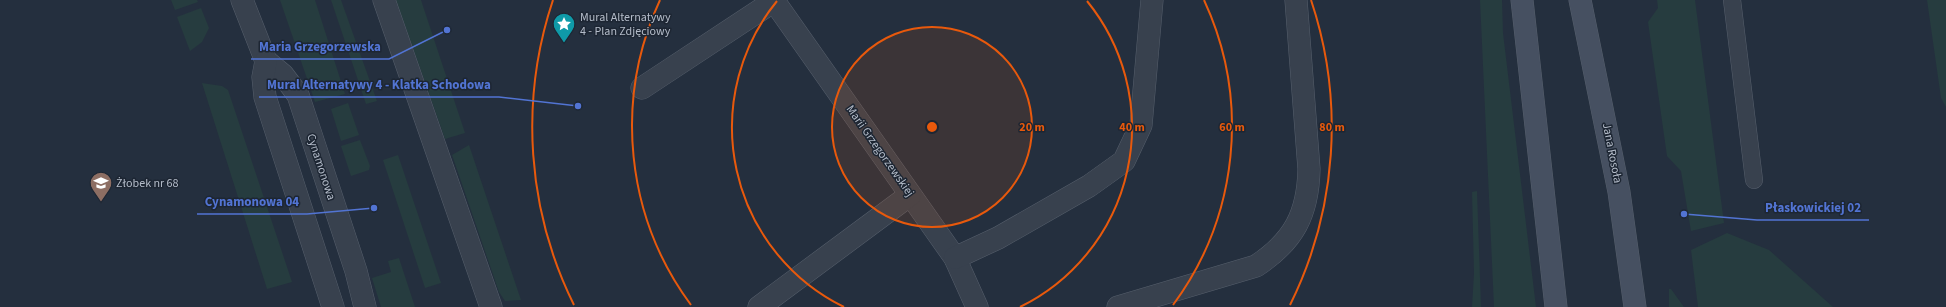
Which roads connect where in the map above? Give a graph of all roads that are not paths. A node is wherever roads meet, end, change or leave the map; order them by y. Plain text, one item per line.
1 (242, 0) edge
2 (384, 0) edge
3 (1152, 0) edge
4 (1296, 0) edge
5 (1522, 0) edge
6 (1580, 0) edge
7 (1732, 0) edge
8 (774, 1) edge
9 (266, 61) junction
10 (642, 88) dead end
11 (1754, 180) dead end
12 (910, 195) junction
13 (955, 258) junction
14 (333, 307) edge
15 (365, 307) edge
16 (491, 307) edge
17 (759, 307) edge
18 (977, 307) edge
19 (1118, 307) edge
20 (1556, 307) edge
21 (1635, 307) edge

1 - 9 street, Cynamonowa
2 - 16 street
3 - 13 street
4 - 19 street
5 - 20 main road
6 - 21 main road, Jana Rosoła
7 - 11 lane
8 - 10 street
8 - 12 street, Marii Grzegorzewskiej
9 - 14 street, Cynamonowa
9 - 15 street, Cynamonowa
12 - 13 street, Marii Grzegorzewskiej
12 - 17 street
13 - 18 street, Marii Grzegorzewskiej

